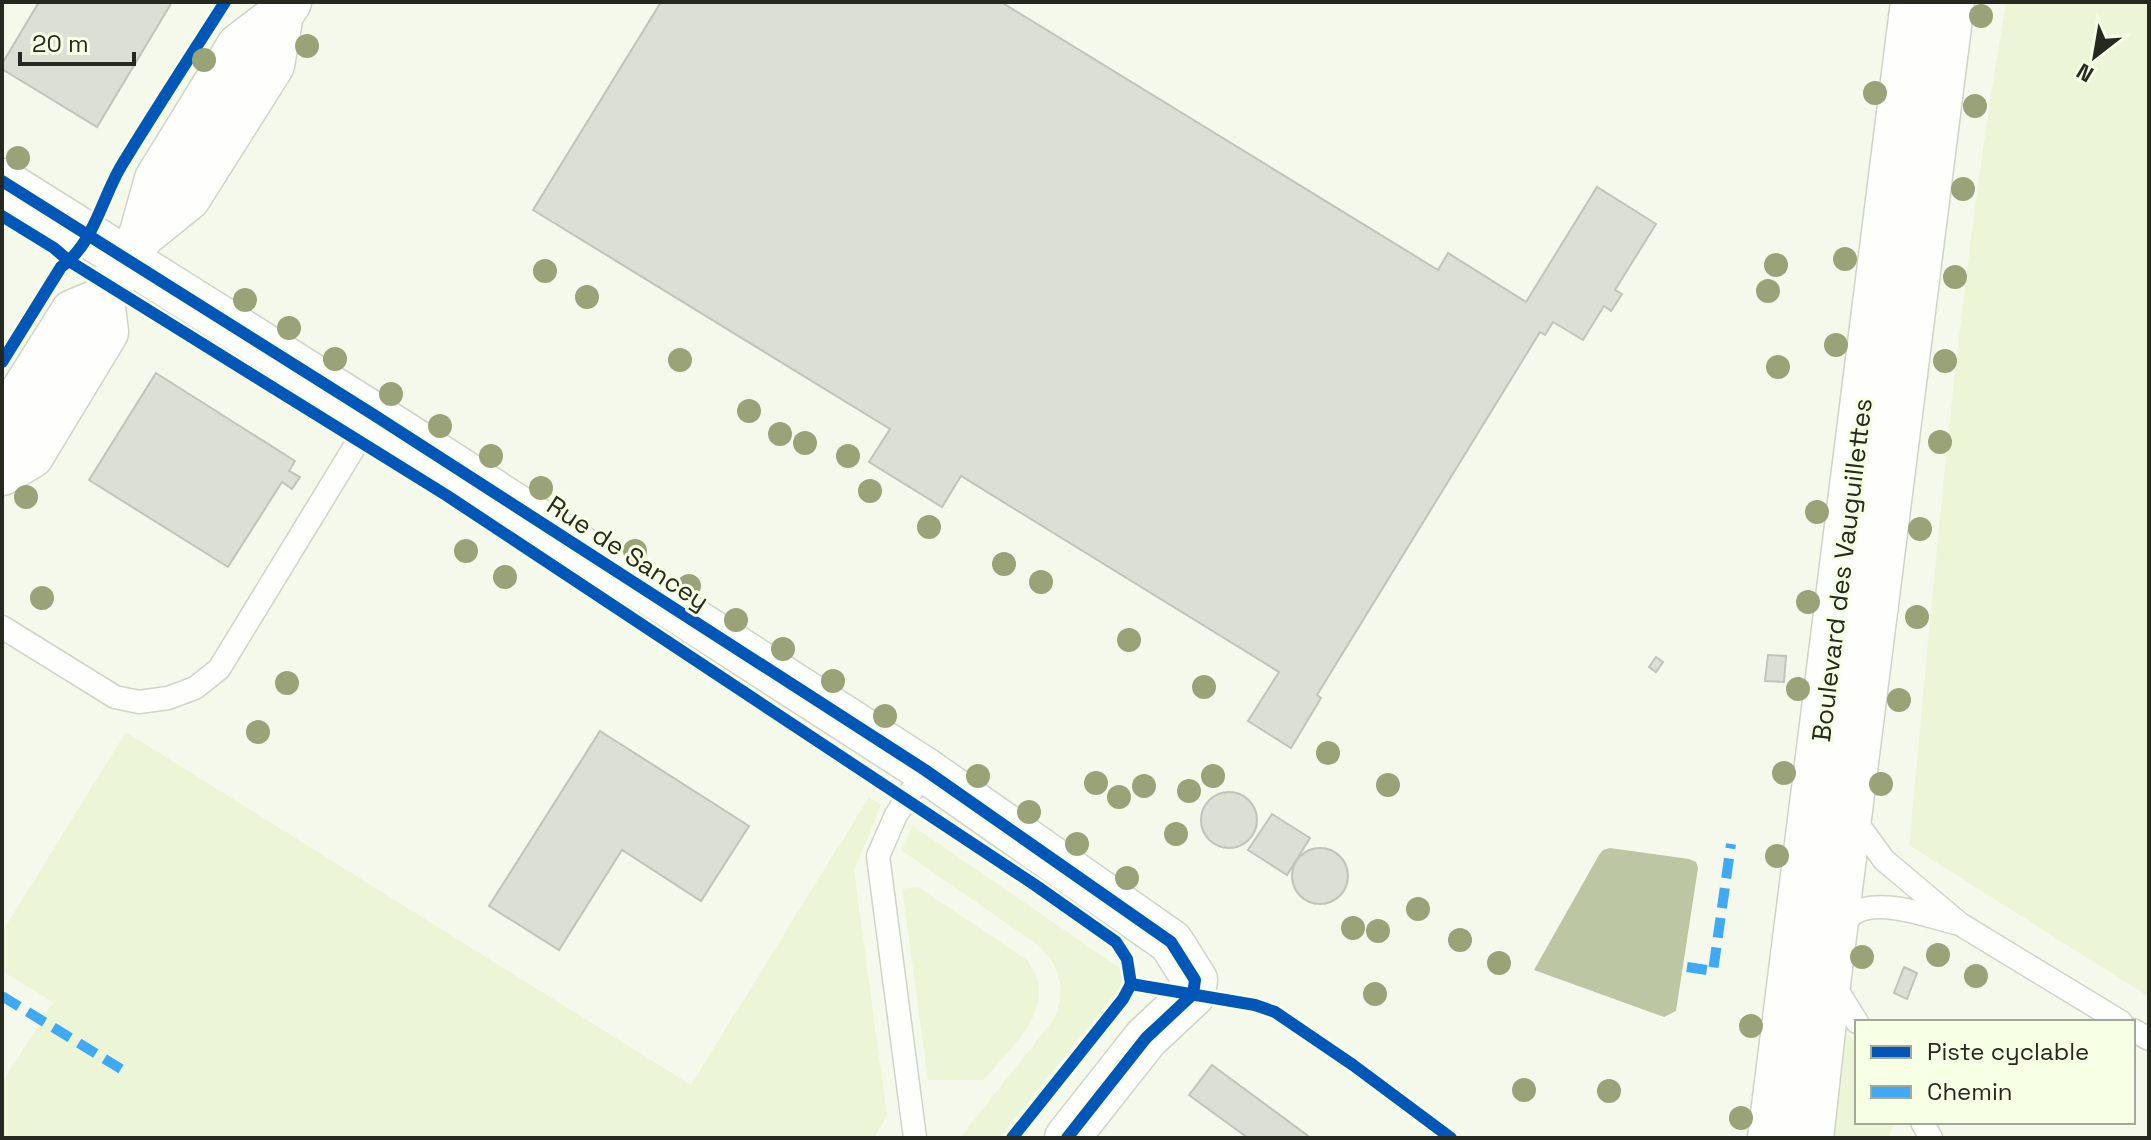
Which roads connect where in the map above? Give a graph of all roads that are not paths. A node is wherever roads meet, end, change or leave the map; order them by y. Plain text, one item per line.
1 (1913, 2) edge
2 (1952, 2) edge
3 (285, 8) edge
4 (2, 181) edge
5 (134, 247) junction
6 (102, 300) junction
7 (374, 415) junction
8 (2, 425) edge
9 (2, 473) edge
10 (2, 627) edge
11 (925, 770) junction
12 (1851, 815) junction
13 (1960, 924) junction
14 (1835, 932) junction
15 (1829, 976) junction
16 (1856, 1020) edge
17 (2118, 1020) edge
18 (915, 1138) edge
19 (1067, 1138) edge
20 (1770, 1138) edge
21 (1811, 1138) edge

1 - 20 street, Boulevard des Vauguillettes
2 - 12 street, Boulevard des Vauguillettes
3 - 5 street
4 - 5 street, Rue de Sancey
5 - 6 street
5 - 7 street, Rue de Sancey
6 - 8 street
6 - 9 street
7 - 10 lane
7 - 11 street, Rue de Sancey
11 - 18 lane
11 - 19 street, Rue de Sancey
12 - 13 lane
12 - 14 street, Boulevard des Vauguillettes
13 - 14 lane
13 - 17 lane
14 - 15 street, Boulevard des Vauguillettes
15 - 16 lane
15 - 21 street, Boulevard des Vauguillettes

